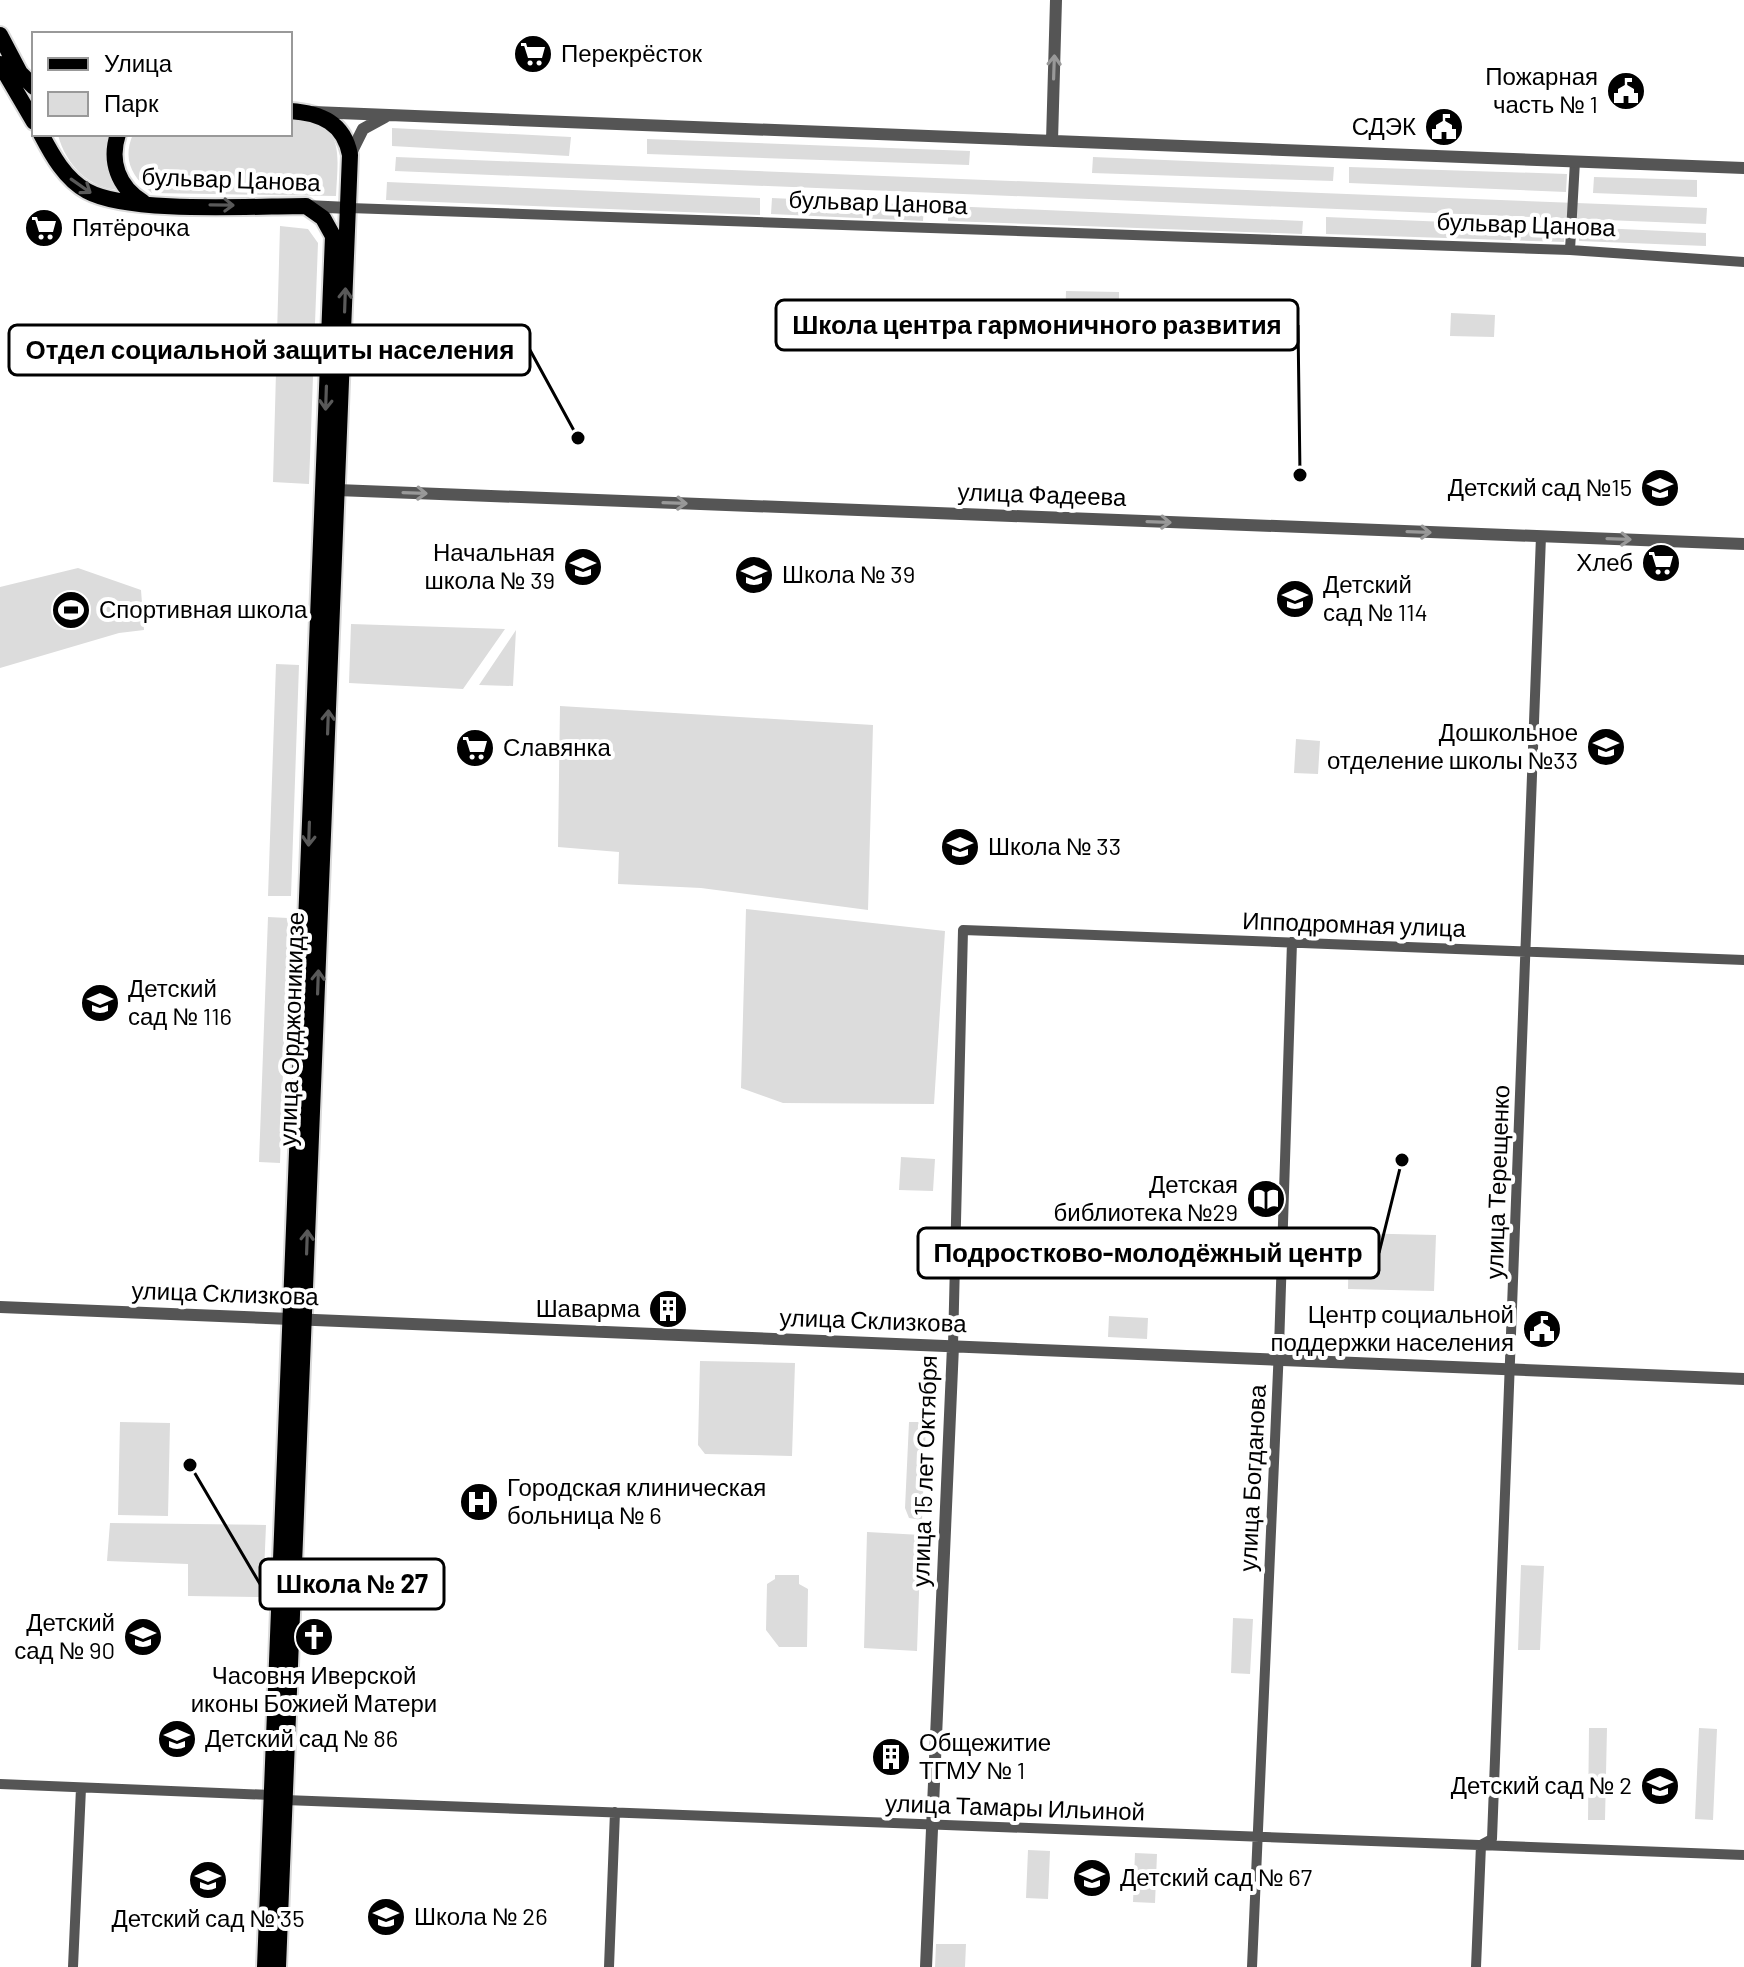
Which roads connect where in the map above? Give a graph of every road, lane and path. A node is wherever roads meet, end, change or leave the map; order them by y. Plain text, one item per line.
1 (1056, 0) edge
2 (0, 35) edge
3 (7, 73) edge
4 (32, 86) edge
5 (292, 111) edge
6 (310, 112) junction
7 (30, 115) edge
8 (396, 116) junction
9 (118, 136) edge
10 (45, 138) edge
11 (1052, 141) junction
12 (350, 155) junction
13 (1575, 161) junction
14 (1744, 168) edge
15 (144, 202) junction
16 (306, 206) junction
17 (349, 208) junction
18 (1570, 250) junction
19 (1744, 262) edge
20 (337, 490) junction
21 (1541, 536) junction
22 (1744, 544) edge
23 (316, 672) junction
24 (329, 688) junction
25 (963, 930) joint
26 (1292, 942) junction
27 (1527, 952) junction
28 (1744, 960) edge
29 (0, 1307) edge
30 (297, 1319) junction
31 (953, 1346) junction
32 (1278, 1359) junction
33 (1511, 1369) junction
34 (1744, 1379) edge
35 (0, 1784) edge
36 (81, 1788) junction
37 (278, 1798) junction
38 (615, 1812) junction
39 (932, 1824) junction
40 (1257, 1837) junction
41 (1481, 1845) junction
42 (1744, 1855) edge
43 (73, 1967) edge
44 (265, 1967) edge
45 (278, 1967) edge
46 (609, 1967) edge
47 (926, 1967) edge
48 (1252, 1967) edge
49 (1476, 1967) edge

11 -> 1 street
2 - 3 main road
3 - 4 main road
3 - 7 main road
5 - 6 main road
6 - 8 street
6 - 12 main road
8 - 11 street
8 - 12 street
9 - 15 main road
10 -> 15 main road, бульвар Цанова
11 - 13 street
12 - 17 main road, улица Орджоникидзе
13 - 14 street
13 - 18 street
15 -> 16 main road, бульвар Цанова
16 - 17 street, бульвар Цанова
16 -> 23 main road, улица Орджоникидзе
17 - 18 street, бульвар Цанова
20 -> 17 main road, улица Орджоникидзе
18 - 19 street, бульвар Цанова
20 -> 21 street, улица Фадеева
20 - 24 main road, улица Орджоникидзе
21 -> 22 street, улица Фадеева
21 - 27 street, улица Терещенко
23 - 24 main road
23 -> 30 main road, улица Орджоникидзе
30 -> 24 main road, улица Орджоникидзе
25 - 26 street, Ипподромная улица
25 - 31 street, улица 15 лет Октября
26 - 27 street, Ипподромная улица
26 - 32 street, улица Богданова
27 - 28 street, Ипподромная улица
27 - 33 street, улица Терещенко
29 - 30 street, улица Склизкова
30 - 31 street, улица Склизкова
30 - 37 main road, улица Орджоникидзе
31 - 32 street, улица Склизкова
31 - 39 street, улица 15 лет Октября
32 - 33 street, улица Склизкова
32 - 40 street, улица Богданова
33 - 34 street, улица Склизкова
33 - 41 street, улица Терещенко
35 - 36 street, улица Тамары Ильиной
36 - 37 street, улица Тамары Ильиной
36 - 43 street
37 - 38 street, улица Тамары Ильиной
37 - 44 main road, улица Орджоникидзе
37 - 45 main road, улица Орджоникидзе
38 - 39 street, улица Тамары Ильиной
38 - 46 street
39 - 40 street, улица Тамары Ильиной
39 - 47 street, улица 15 лет Октября
40 - 41 street, улица Тамары Ильиной
40 - 48 street, улица Богданова
41 - 42 street, улица Тамары Ильиной
41 - 49 street, улица Терещенко

